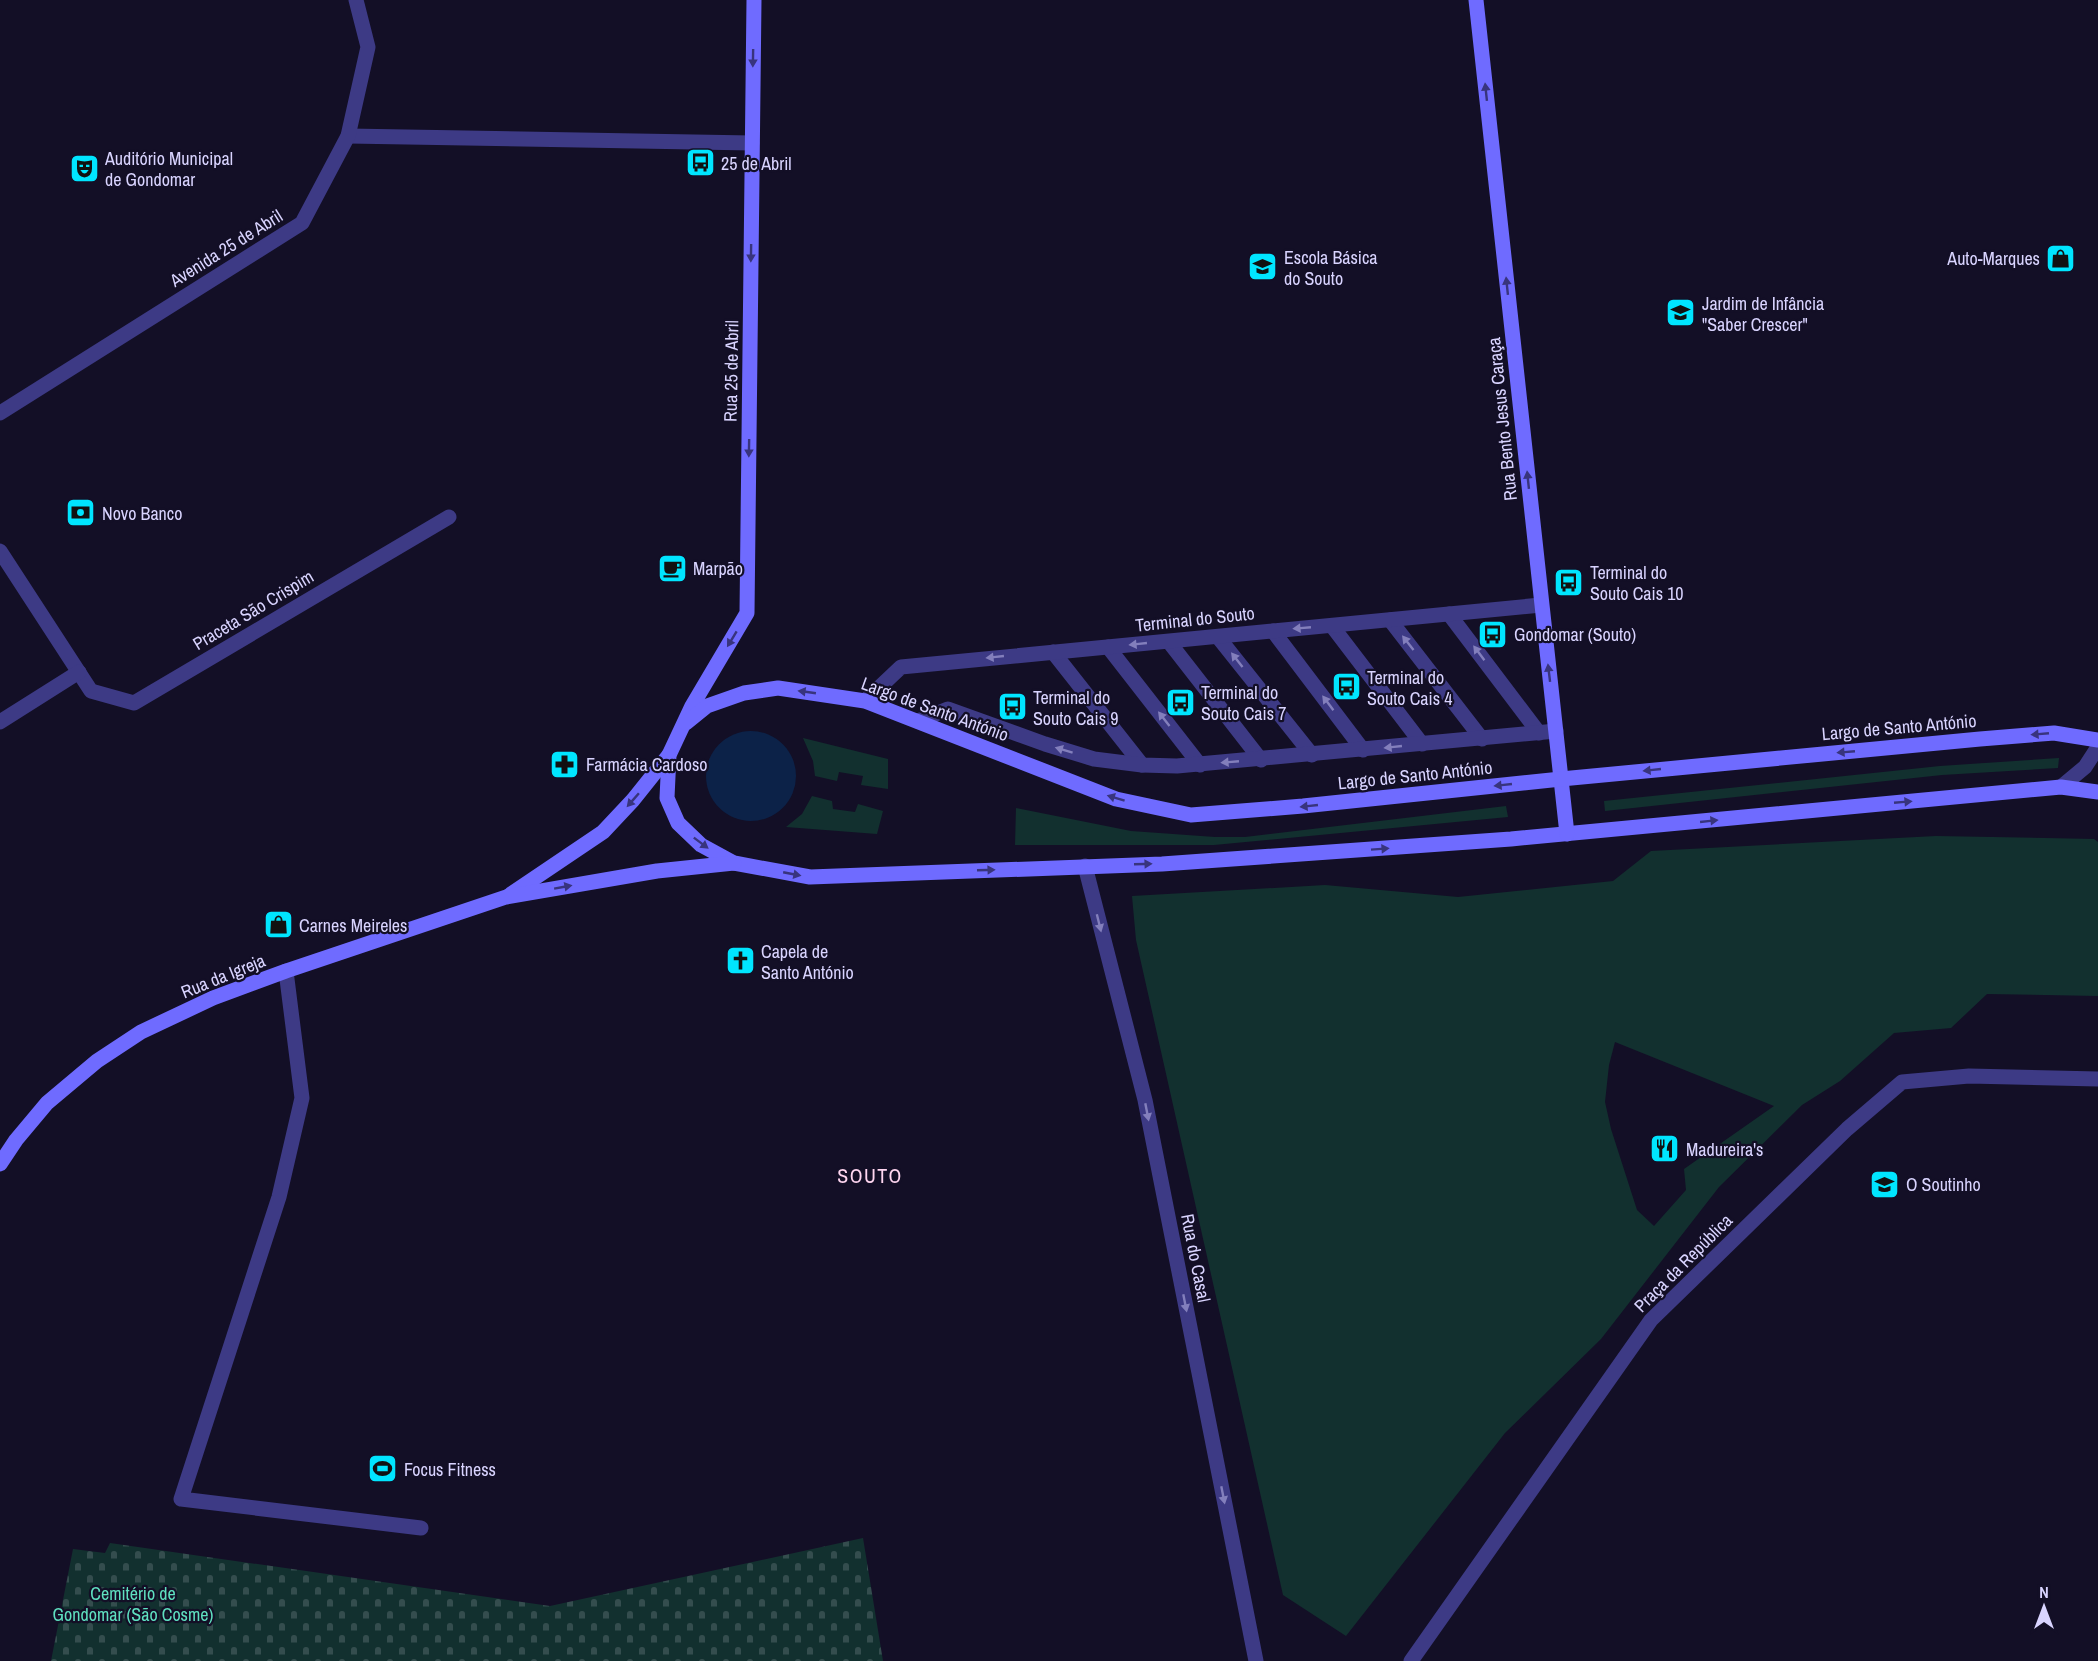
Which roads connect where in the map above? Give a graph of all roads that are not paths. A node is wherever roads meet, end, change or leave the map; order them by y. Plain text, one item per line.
1 (356, 0) edge
2 (754, 0) edge
3 (1476, 0) edge
4 (348, 136) junction
5 (752, 143) junction
6 (0, 413) edge
7 (449, 517) dead end
8 (0, 551) edge
9 (1541, 605) junction
10 (1449, 614) junction
11 (1390, 620) junction
12 (1332, 626) junction
13 (1273, 631) junction
14 (1218, 636) junction
15 (1169, 642) junction
16 (1108, 647) junction
17 (1053, 652) junction
18 (79, 672) junction
19 (865, 701) junction
20 (0, 722) edge
21 (918, 722) junction
22 (684, 725) junction
23 (1556, 731) junction
24 (1539, 733) junction
25 (1482, 739) junction
26 (2098, 740) edge
27 (1422, 744) junction
28 (2098, 747) edge
29 (1363, 750) junction
30 (669, 755) junction
31 (1312, 755) junction
32 (1261, 760) junction
33 (1142, 765) junction
34 (1200, 765) junction
35 (1561, 779) junction
36 (2061, 787) junction
37 (2098, 792) edge
38 (1567, 834) junction
39 (734, 863) junction
40 (1085, 866) junction
41 (506, 897) junction
42 (286, 971) junction
43 (2098, 1079) edge
44 (0, 1164) edge
45 (421, 1528) dead end
46 (1256, 1661) edge
47 (1411, 1661) edge

1 - 4 street, Avenida 25 de Abril
2 -> 5 main road, Rua 25 de Abril
9 -> 3 main road, Rua Bento Jesus Caraça
4 - 5 street
4 - 6 street, Avenida 25 de Abril
5 -> 22 main road, Rua 25 de Abril
7 - 18 street, Praceta São Crispim
8 - 18 street, Praceta São Crispim
9 - 10 street, Terminal do Souto
23 -> 9 main road, Rua Bento Jesus Caraça
10 - 11 street, Terminal do Souto
24 -> 10 street
11 - 12 street, Terminal do Souto
25 -> 11 street
12 -> 13 street, Terminal do Souto
12 - 27 street
13 - 14 street, Terminal do Souto
29 -> 13 street
14 - 15 street, Terminal do Souto
31 -> 14 street
15 -> 16 street, Terminal do Souto
15 - 32 street
16 - 17 street, Terminal do Souto
34 -> 16 street
17 -> 19 street, Terminal do Souto
17 - 33 street
18 - 20 street
19 - 21 main road, Largo de Santo António
19 -> 22 main road, Largo de Santo António
33 -> 21 street
35 -> 21 main road, Largo de Santo António
22 - 30 main road, Largo de Santo António
23 - 24 street
23 - 35 main road, Rua Bento Jesus Caraça
24 - 25 street
25 - 27 street
26 -> 35 main road, Largo de Santo António
27 -> 29 street
28 - 36 street
29 - 31 street
30 -> 39 main road, Largo de Santo António
30 -> 41 main road, Rua da Igreja
31 - 32 street
32 -> 34 street
33 - 34 street
35 - 38 main road, Rua Bento Jesus Caraça
36 - 37 main road, Largo de Santo António
38 -> 36 main road, Largo de Santo António
40 -> 38 main road, Largo de Santo António
39 -> 40 main road, Largo de Santo António
41 -> 39 main road, Rua da Igreja
40 -> 46 street, Rua do Casal
41 - 42 main road, Rua da Igreja
42 - 44 main road, Rua da Igreja
42 - 45 street
43 - 47 street, Praça da República

